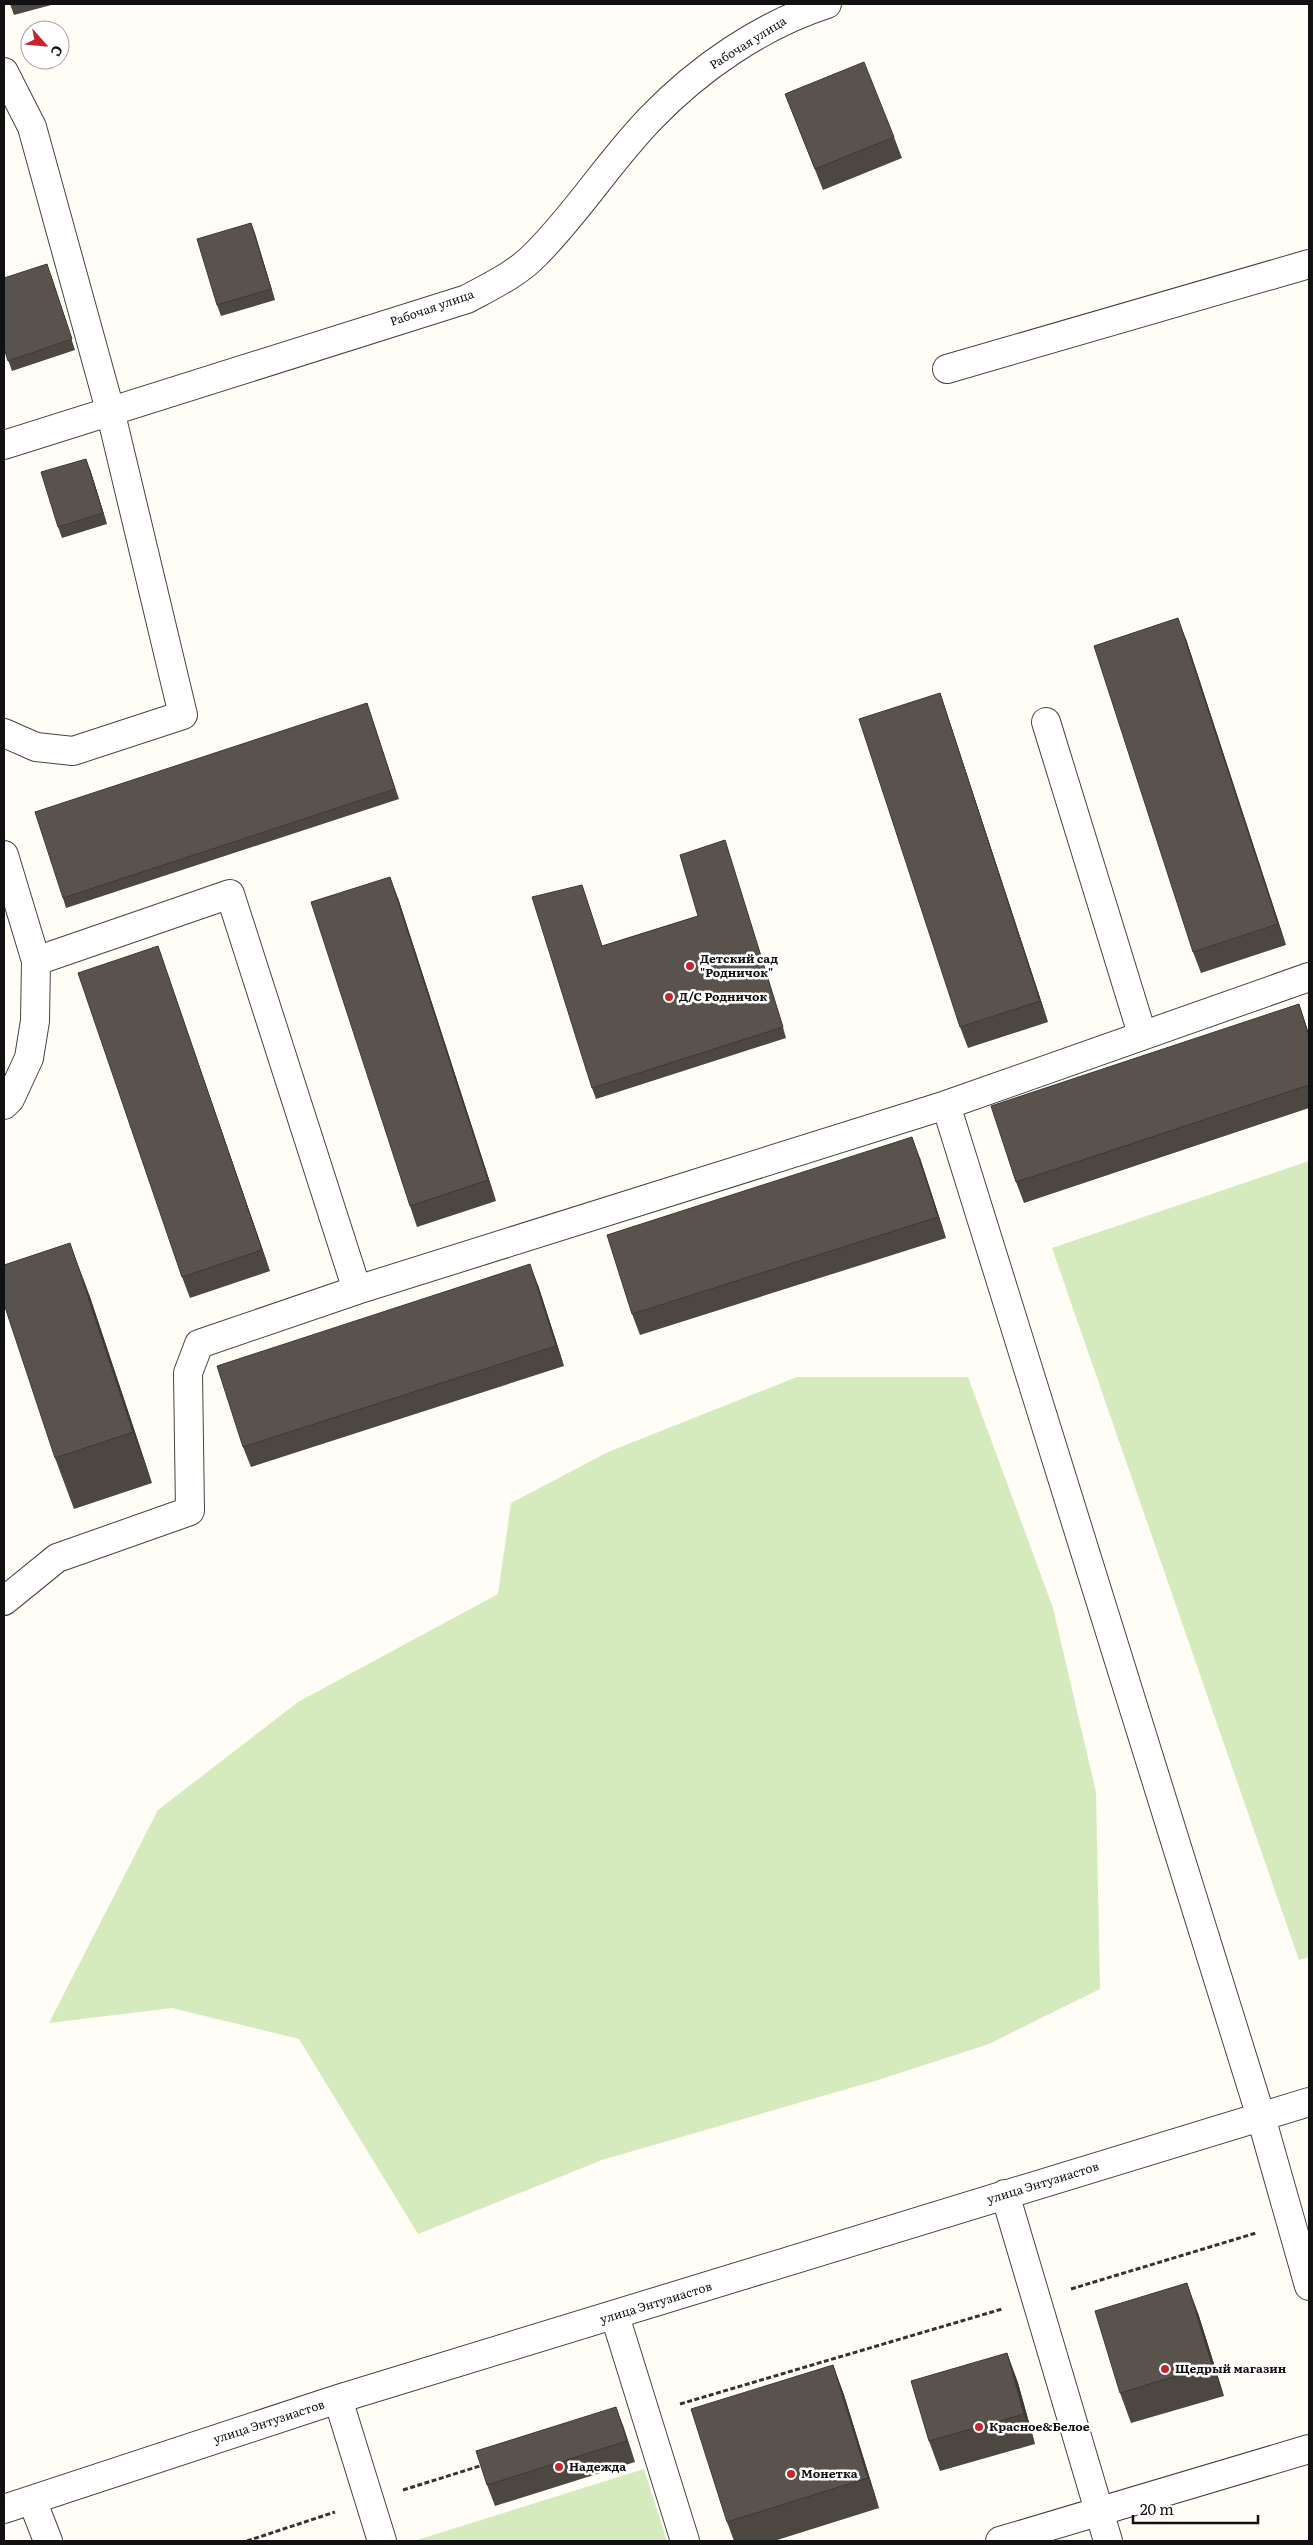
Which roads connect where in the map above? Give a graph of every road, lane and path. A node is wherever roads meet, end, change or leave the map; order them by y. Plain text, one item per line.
1 (827, 4) edge
2 (4, 72) edge
3 (1309, 264) edge
4 (947, 369) dead end
5 (110, 410) junction
6 (4, 445) edge
7 (1046, 722) dead end
8 (4, 732) edge
9 (4, 855) edge
10 (36, 961) junction
11 (1309, 977) edge
12 (1142, 1034) junction
13 (946, 1104) junction
14 (4, 1105) edge
15 (357, 1290) junction
16 (4, 1601) edge
17 (1309, 2102) edge
18 (1261, 2117) junction
19 (1006, 2194) junction
20 (1291, 2222) junction
21 (1309, 2286) edge
22 (1038, 2299) junction
23 (615, 2316) junction
24 (338, 2399) junction
25 (645, 2414) junction
26 (1309, 2449) edge
27 (493, 2462) edge
28 (32, 2500) junction
29 (369, 2501) junction
30 (4, 2509) edge
31 (1099, 2511) junction
32 (48, 2541) edge
33 (247, 2541) edge
34 (382, 2541) edge
35 (685, 2541) edge
36 (1000, 2541) edge
37 (1108, 2541) edge

1 - 5 street, Рабочая улица
2 - 5 street
3 - 4 street
5 - 6 street, Рабочая улица
5 - 8 street
7 - 12 street
9 - 10 street
10 - 14 street
10 - 15 street
11 - 12 street
12 - 13 street
13 - 15 street
13 - 18 street
15 - 16 street
17 - 18 street, улица Энтузиастов
18 - 19 street, улица Энтузиастов
18 - 20 street
19 - 22 street
19 - 23 street, улица Энтузиастов
20 - 21 street
20 - 22 path
22 - 25 path
22 - 31 street
23 - 24 street, улица Энтузиастов
23 - 25 street
24 - 28 street, улица Энтузиастов
24 - 29 street
25 - 35 street
26 - 31 street
27 - 29 path
28 - 30 street, улица Энтузиастов
28 - 32 street
29 - 33 path
29 - 34 street
31 - 36 street
31 - 37 street

